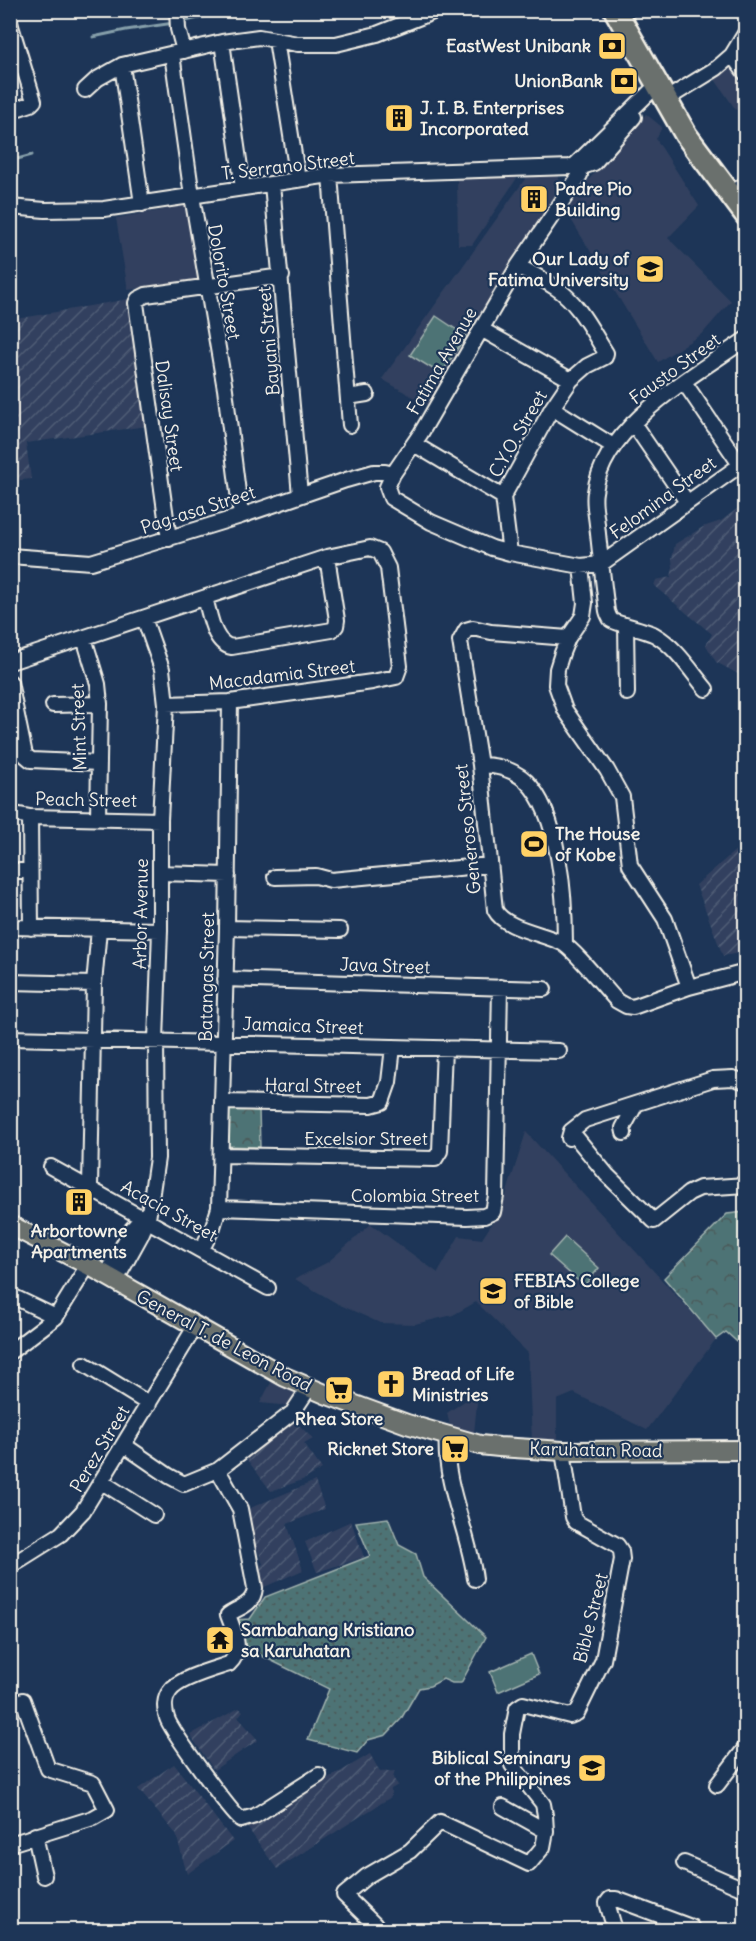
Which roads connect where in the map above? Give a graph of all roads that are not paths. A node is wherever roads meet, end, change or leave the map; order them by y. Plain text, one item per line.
1 (438, 10) edge
2 (615, 10) edge
3 (178, 19) edge
4 (10, 23) edge
5 (746, 32) edge
6 (276, 40) junction
7 (222, 42) junction
8 (178, 52) junction
9 (732, 55) junction
10 (122, 65) junction
11 (746, 74) edge
12 (85, 90) dead end
13 (661, 93) junction
14 (644, 105) dead end
15 (10, 111) edge
16 (575, 169) junction
17 (330, 176) junction
18 (298, 180) junction
19 (272, 184) junction
20 (243, 188) junction
21 (738, 189) edge
22 (192, 196) junction
23 (142, 204) junction
24 (11, 206) edge
25 (746, 215) edge
26 (518, 266) junction
27 (282, 276) junction
28 (206, 285) junction
29 (481, 329) junction
30 (746, 339) edge
31 (571, 381) junction
32 (684, 382) junction
33 (367, 394) dead end
34 (348, 397) junction
35 (552, 408) junction
36 (633, 423) junction
37 (350, 425) dead end
38 (414, 444) junction
39 (613, 446) junction
40 (743, 463) edge
41 (393, 474) junction
42 (300, 495) junction
43 (503, 497) junction
44 (687, 502) junction
45 (241, 516) junction
46 (169, 538) junction
47 (510, 553) junction
48 (10, 556) edge
49 (327, 557) junction
50 (601, 564) junction
51 (581, 566) junction
52 (205, 598) junction
53 (144, 618) junction
54 (626, 625) junction
55 (84, 638) junction
56 (568, 638) junction
57 (10, 662) edge
58 (10, 682) edge
59 (706, 689) dead end
60 (627, 693) dead end
61 (230, 702) junction
62 (100, 704) junction
63 (166, 704) junction
64 (53, 705) dead end
65 (99, 763) junction
66 (480, 765) junction
67 (10, 813) edge
68 (30, 817) junction
69 (98, 818) junction
70 (160, 820) junction
71 (490, 865) junction
72 (10, 871) edge
73 (30, 871) junction
74 (160, 873) junction
75 (228, 875) junction
76 (275, 877) dead end
77 (10, 927) edge
78 (31, 928) junction
79 (227, 928) junction
80 (99, 929) junction
81 (160, 930) junction
82 (340, 930) dead end
83 (565, 944) junction
84 (746, 972) edge
85 (225, 979) junction
86 (10, 982) edge
87 (94, 984) junction
88 (500, 987) junction
89 (688, 987) junction
90 (544, 989) dead end
91 (10, 1038) edge
92 (93, 1040) junction
93 (156, 1040) junction
94 (224, 1042) junction
95 (393, 1047) junction
96 (444, 1048) junction
97 (499, 1049) junction
98 (559, 1051) dead end
99 (746, 1082) edge
100 (223, 1101) junction
101 (636, 1104) junction
102 (624, 1133) dead end
103 (222, 1155) junction
104 (51, 1167) dead end
105 (746, 1185) edge
106 (90, 1187) junction
107 (219, 1208) junction
108 (146, 1216) junction
109 (10, 1225) edge
110 (202, 1249) junction
111 (88, 1265) junction
112 (113, 1273) junction
113 (268, 1288) dead end
114 (10, 1295) edge
115 (56, 1317) junction
116 (195, 1327) junction
117 (11, 1350) edge
118 (84, 1364) dead end
119 (309, 1388) junction
120 (149, 1404) junction
121 (447, 1435) junction
122 (124, 1445) junction
123 (746, 1450) edge
124 (563, 1451) junction
125 (218, 1470) junction
126 (102, 1482) junction
127 (154, 1515) dead end
128 (10, 1566) edge
129 (475, 1579) dead end
130 (23, 1700) dead end
131 (746, 1747) edge
132 (319, 1775) dead end
133 (717, 1785) dead end
134 (503, 1807) dead end
135 (546, 1831) junction
136 (35, 1835) junction
137 (10, 1844) edge
138 (684, 1863) dead end
139 (44, 1876) dead end
140 (746, 1890) edge
141 (375, 1925) dead end
142 (615, 1930) edge
143 (693, 1930) edge

1 - 6 street
2 - 13 highway
3 - 8 street, Dolorito Street
4 - 15 street
5 - 9 street
6 - 7 street
6 - 18 street
7 - 8 street
7 - 20 street
8 - 10 street
8 - 22 street, Dolorito Street
9 - 11 street
9 - 13 street, Fatima Avenue
10 - 12 street
10 - 23 street
13 - 16 street, Fatima Avenue
13 - 21 highway
14 - 16 street
16 - 17 street, T. Serrano Street
16 - 26 street, Fatima Avenue
17 - 18 street, T. Serrano Street
17 - 34 street
18 - 19 street, T. Serrano Street
19 - 20 street, T. Serrano Street
19 - 27 street, Bayani Street
20 - 22 street, T. Serrano Street
21 - 25 highway
22 - 23 street, T. Serrano Street
22 - 28 street, Dolorito Street
23 - 24 street, T. Serrano Street
26 - 29 street, Fatima Avenue
26 - 31 street, C.Y.O. Street
27 - 28 street
27 - 42 street, Bayani Street
28 - 45 street, Dolorito Street
28 - 46 street, Dalisay Street
29 - 31 street
29 - 38 street, Fatima Avenue
30 - 32 street, Fausto Street
31 - 35 street, C.Y.O. Street
32 - 36 street, Fausto Street
32 - 40 street
33 - 34 street
34 - 37 street
35 - 39 street
35 - 43 street, C.Y.O. Street
36 - 39 street, Fausto Street
36 - 44 street
38 - 41 street, Fatima Avenue
38 - 43 street
39 - 50 street, Fausto Street
40 - 44 street, Felomina Street
41 - 42 street, Pag-asa Street
41 - 47 street
42 - 45 street, Pag-asa Street
43 - 47 street, C.Y.O. Street
44 - 50 street, Felomina Street
45 - 46 street, Pag-asa Street
46 - 48 street, Pag-asa Street
47 - 51 street
49 - 52 street
49 - 52 street
49 - 61 street, Macadamia Street
50 - 51 street
50 - 54 street, Fausto Street
51 - 56 street
52 - 53 street
53 - 55 street
53 - 63 street, Arbor Avenue
54 - 59 street
54 - 60 street
55 - 57 street
55 - 62 street, Mint Street
56 - 66 street, Generoso Street
56 - 89 street
58 - 65 street
61 - 63 street, Macadamia Street
61 - 75 street, Batangas Street
62 - 64 street
62 - 65 street, Mint Street
63 - 70 street, Arbor Avenue
65 - 69 street, Mint Street
66 - 71 street, Generoso Street
66 - 83 street
67 - 68 street, Peach Street
68 - 69 street, Peach Street
68 - 73 street
69 - 70 street, Peach Street
70 - 74 street, Arbor Avenue
71 - 76 street
71 - 83 street, Generoso Street
72 - 73 street
73 - 78 street
74 - 75 street
74 - 81 street, Arbor Avenue
75 - 79 street, Batangas Street
77 - 78 street
78 - 80 street
79 - 82 street
79 - 85 street, Batangas Street
80 - 81 street
80 - 87 street
81 - 93 street, Arbor Avenue
83 - 89 street, Generoso Street
84 - 89 street, Generoso Street
85 - 88 street, Java Street
85 - 94 street, Batangas Street
86 - 87 street
87 - 92 street
88 - 90 street, Java Street
88 - 97 street, Colombia Street
91 - 92 street, Jamaica Street
92 - 93 street, Jamaica Street
92 - 106 street
93 - 94 street, Jamaica Street
93 - 108 street, Arbor Avenue
94 - 95 street, Jamaica Street
94 - 100 street, Batangas Street
95 - 96 street, Jamaica Street
95 - 100 street, Haral Street
96 - 97 street, Jamaica Street
96 - 103 street, Excelsior Street
97 - 98 street, Jamaica Street
97 - 107 street, Colombia Street
99 - 101 street
100 - 103 street, Batangas Street
101 - 102 street
101 - 105 street
103 - 107 street, Batangas Street
104 - 106 street, Acacia Street
106 - 108 street, Acacia Street
107 - 110 street, Batangas Street
108 - 110 street, Acacia Street
108 - 112 street, Arbor Avenue
109 - 111 main road, General T. de Leon Road
110 - 113 street, Acacia Street
111 - 112 main road, General T. de Leon Road
111 - 115 street
112 - 116 main road, General T. de Leon Road
114 - 115 street
115 - 117 street
116 - 119 main road, General T. de Leon Road
116 - 120 street, Perez Street
118 - 120 street
119 - 121 main road, General T. de Leon Road
119 - 125 street
120 - 122 street, Perez Street
121 - 124 main road, Karuhatan Road
121 - 129 street
122 - 125 street
122 - 126 street, Perez Street
123 - 124 main road, Karuhatan Road
124 - 135 street, Bible Street
125 - 132 street
126 - 127 street
126 - 128 street, Perez Street
130 - 136 street
131 - 133 street
134 - 135 street
135 - 141 street
136 - 137 street
136 - 139 street
138 - 140 street
142 - 143 street

